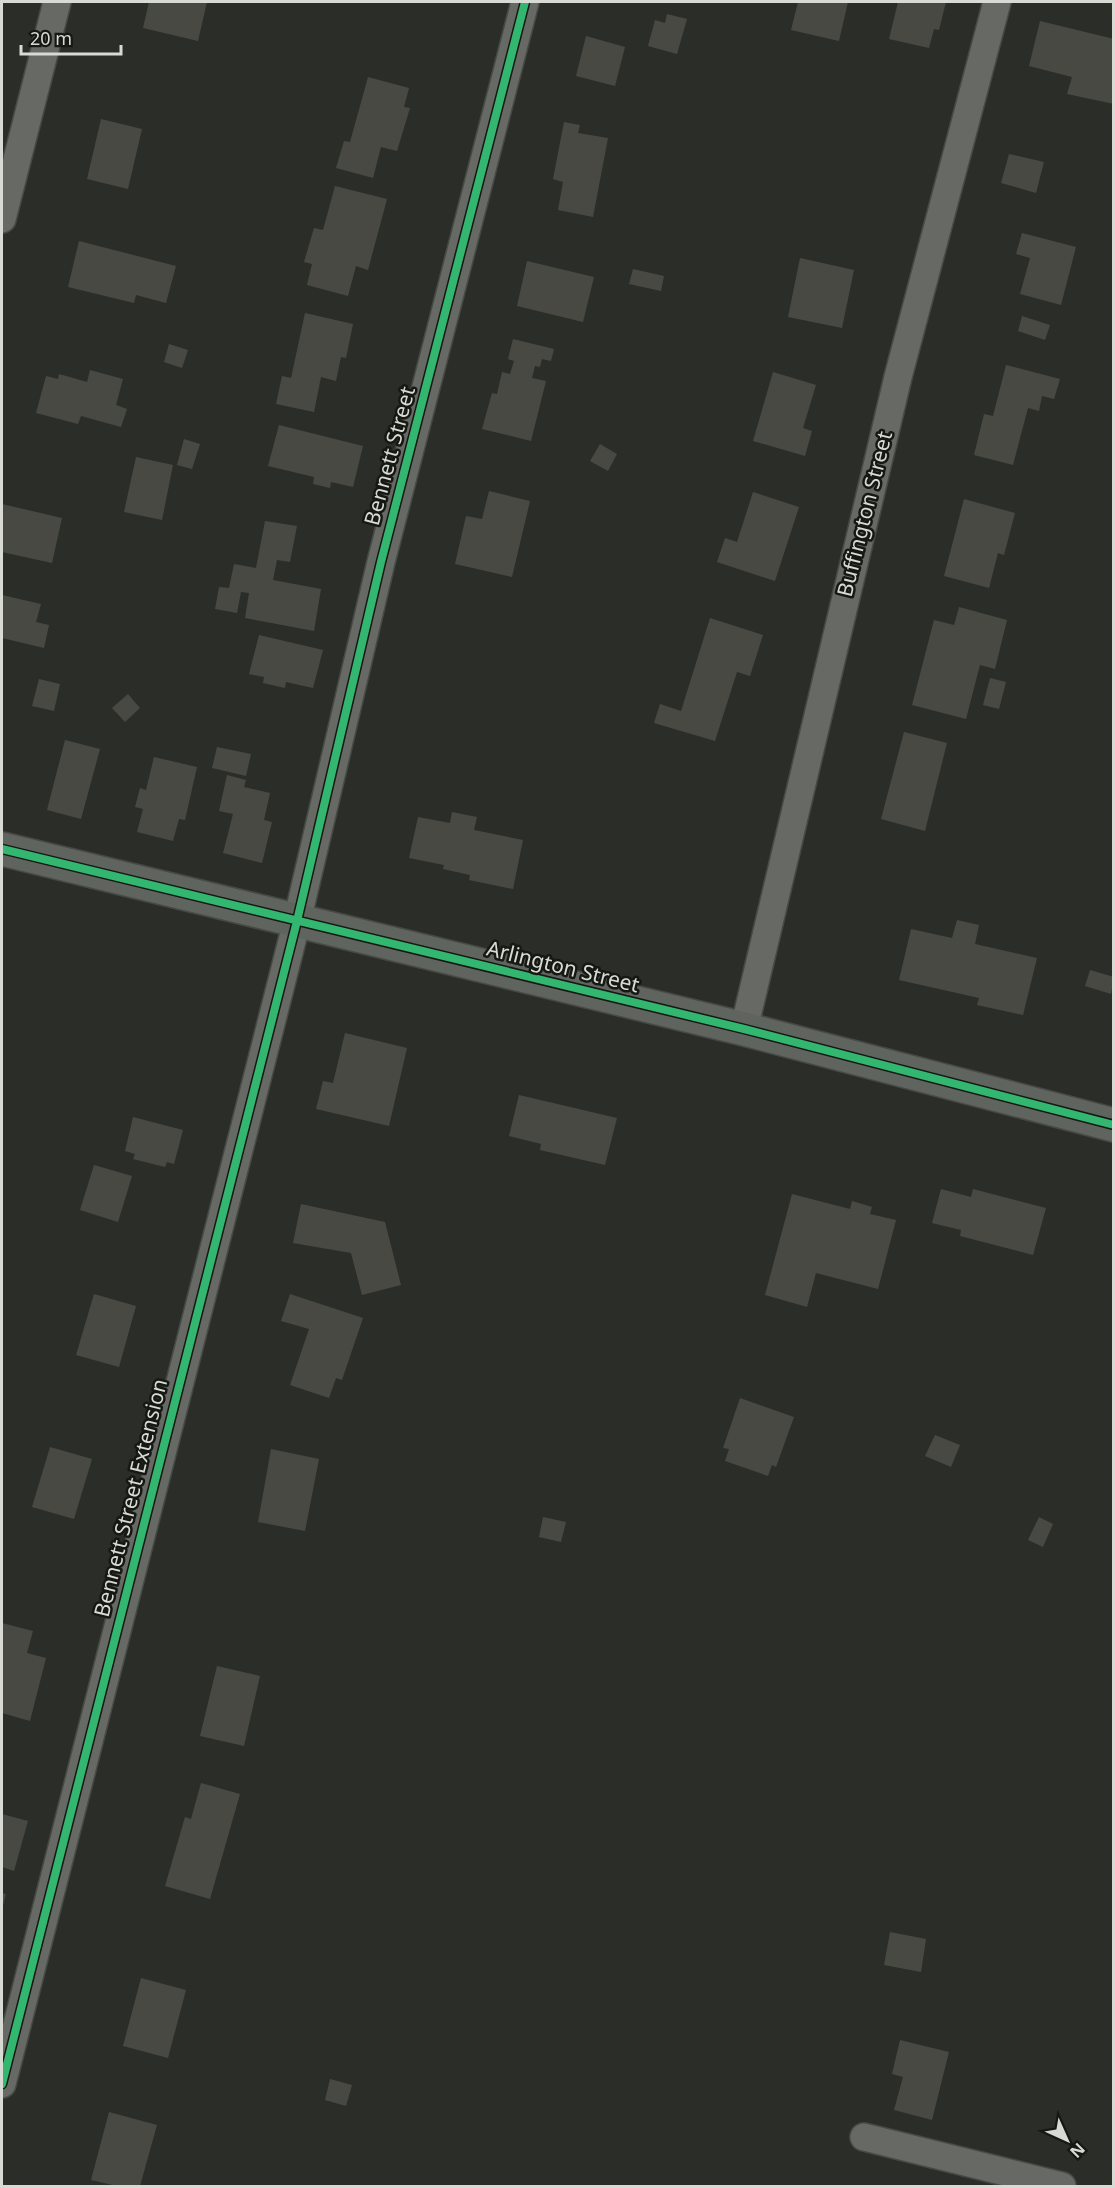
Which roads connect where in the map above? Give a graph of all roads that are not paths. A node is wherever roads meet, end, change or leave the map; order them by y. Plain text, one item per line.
1 (57, 2) edge
2 (525, 2) edge
3 (997, 2) edge
4 (2, 219) edge
5 (2, 849) edge
6 (297, 921) junction
7 (744, 1029) junction
8 (1113, 1125) edge
9 (2, 2084) edge
10 (864, 2137) dead end
11 (1062, 2187) edge

1 - 4 street
2 - 6 street, Bennett Street
3 - 7 street, Buffington Street
5 - 6 street, Arlington Street
6 - 7 street, Arlington Street
6 - 9 street, Bennett Street Extension
7 - 8 street, Arlington Street
10 - 11 street

